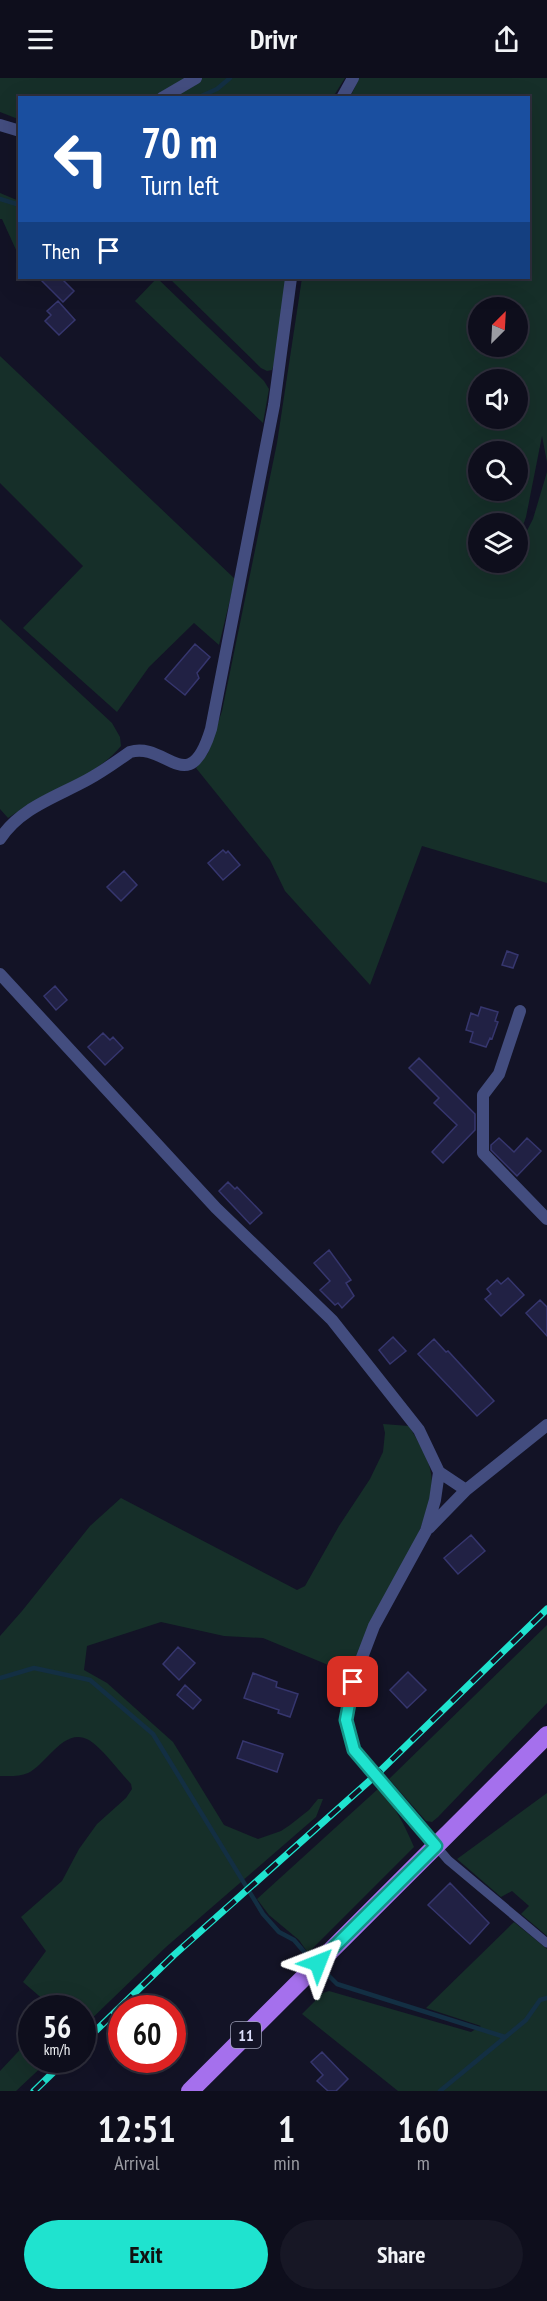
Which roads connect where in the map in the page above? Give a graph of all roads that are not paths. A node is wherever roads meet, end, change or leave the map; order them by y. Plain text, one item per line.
1 (196, 78) edge
2 (353, 78) edge
3 (165, 96) edge
4 (343, 96) edge
5 (0, 125) edge
6 (18, 130) edge
7 (291, 279) edge
8 (0, 839) edge
9 (0, 974) edge
10 (520, 1011) dead end
11 (547, 1219) edge
12 (547, 1425) edge
13 (547, 1432) edge
14 (531, 1438) junction
15 (439, 1472) junction
16 (466, 1490) junction
17 (426, 1531) junction
18 (547, 1735) edge
19 (436, 1846) junction
20 (547, 1943) edge
21 (190, 2091) edge

1 - 3 street
2 - 4 street
5 - 6 street
7 - 8 street
9 - 15 street
10 - 11 street
12 - 14 street
13 - 14 street
14 - 16 street
15 - 16 street
15 - 17 street
16 - 17 street
17 - 19 street
18 - 19 main road, 11
19 - 20 lane
19 - 21 main road, 11

